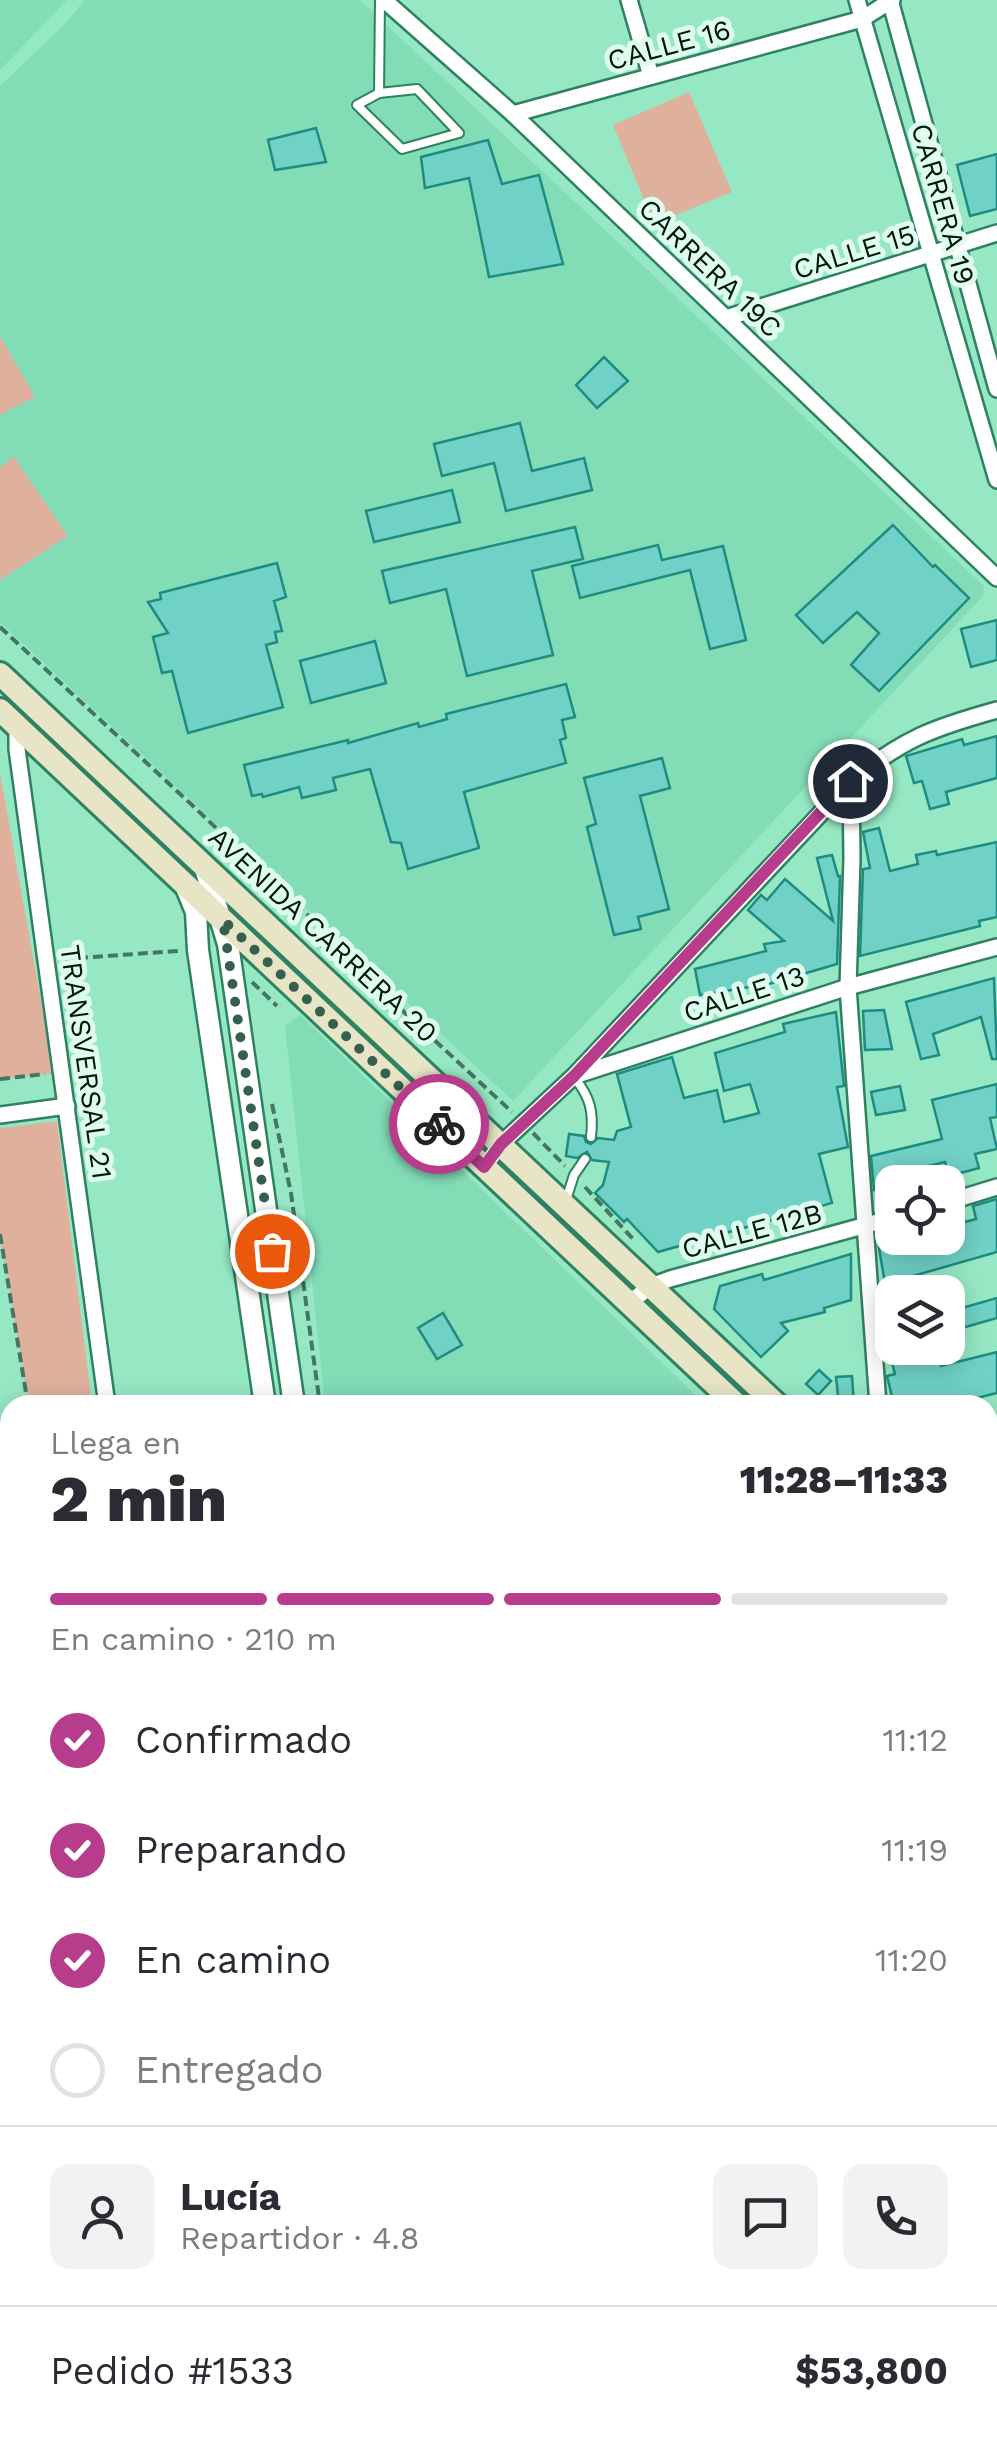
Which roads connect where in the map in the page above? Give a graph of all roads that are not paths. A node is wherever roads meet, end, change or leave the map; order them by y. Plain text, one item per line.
1 (382, 0) edge
2 (629, 0) edge
3 (856, 0) edge
4 (890, 0) edge
5 (862, 18) junction
6 (651, 76) junction
7 (378, 93) junction
8 (513, 114) junction
9 (997, 234) edge
10 (958, 244) junction
11 (932, 254) junction
12 (726, 318) junction
13 (997, 388) edge
14 (997, 480) edge
15 (997, 578) edge
16 (0, 674) edge
17 (997, 710) edge
18 (8, 718) edge
19 (8, 751) edge
20 (850, 781) junction
21 (204, 864) junction
22 (184, 883) junction
23 (223, 920) junction
24 (997, 947) edge
25 (848, 986) junction
26 (574, 1076) junction
27 (67, 1106) junction
28 (0, 1115) edge
29 (591, 1137) dead end
30 (501, 1144) junction
31 (586, 1159) dead end
32 (484, 1167) junction
33 (997, 1187) edge
34 (965, 1197) edge
35 (565, 1204) junction
36 (875, 1223) edge
37 (867, 1226) junction
38 (652, 1286) junction
39 (629, 1303) junction
40 (107, 1395) edge
41 (264, 1395) edge
42 (293, 1395) edge
43 (726, 1395) edge
44 (766, 1395) edge
45 (877, 1395) edge

1 - 7 lane
1 - 8 street, CARRERA 19C
2 - 6 street
3 - 5 street, CARRERA 19
4 - 5 street, CALLE 16
4 - 10 street, CARRERA 19
5 - 6 street, CALLE 16
5 - 11 street, CARRERA 19
6 - 8 street, CALLE 16
7 - 7 lane
8 - 12 street, CARRERA 19C
9 - 10 street, CALLE 15
10 - 11 street, CALLE 15
10 - 13 street, CARRERA 19
11 - 12 street, CALLE 15
11 - 14 street, CARRERA 19
12 - 15 street, CARRERA 19C
16 - 21 main road, AVENIDA CARRERA 20
17 - 20 street
18 - 19 street, TRANSVERSAL 21
18 - 22 main road, AVENIDA CARRERA 20
19 - 27 street, TRANSVERSAL 21
20 - 25 street
20 - 26 street
21 - 23 street
21 - 30 main road, AVENIDA CARRERA 20
22 - 23 main road, AVENIDA CARRERA 20
22 - 41 street
23 - 32 main road, AVENIDA CARRERA 20
23 - 42 street
24 - 25 street, CALLE 13
25 - 26 street, CALLE 13
25 - 37 street
26 - 29 lane
26 - 30 street, CALLE 13
27 - 28 street
27 - 40 street, TRANSVERSAL 21
30 - 32 street, CALLE 13
30 - 35 main road, AVENIDA CARRERA 20
31 - 35 lane
32 - 39 main road, AVENIDA CARRERA 20
33 - 34 street
35 - 38 main road, AVENIDA CARRERA 20
36 - 37 street, CALLE 12B
37 - 38 street, CALLE 12B
37 - 45 street
38 - 39 street, CALLE 12B
38 - 44 main road, AVENIDA CARRERA 20
39 - 43 main road, AVENIDA CARRERA 20

